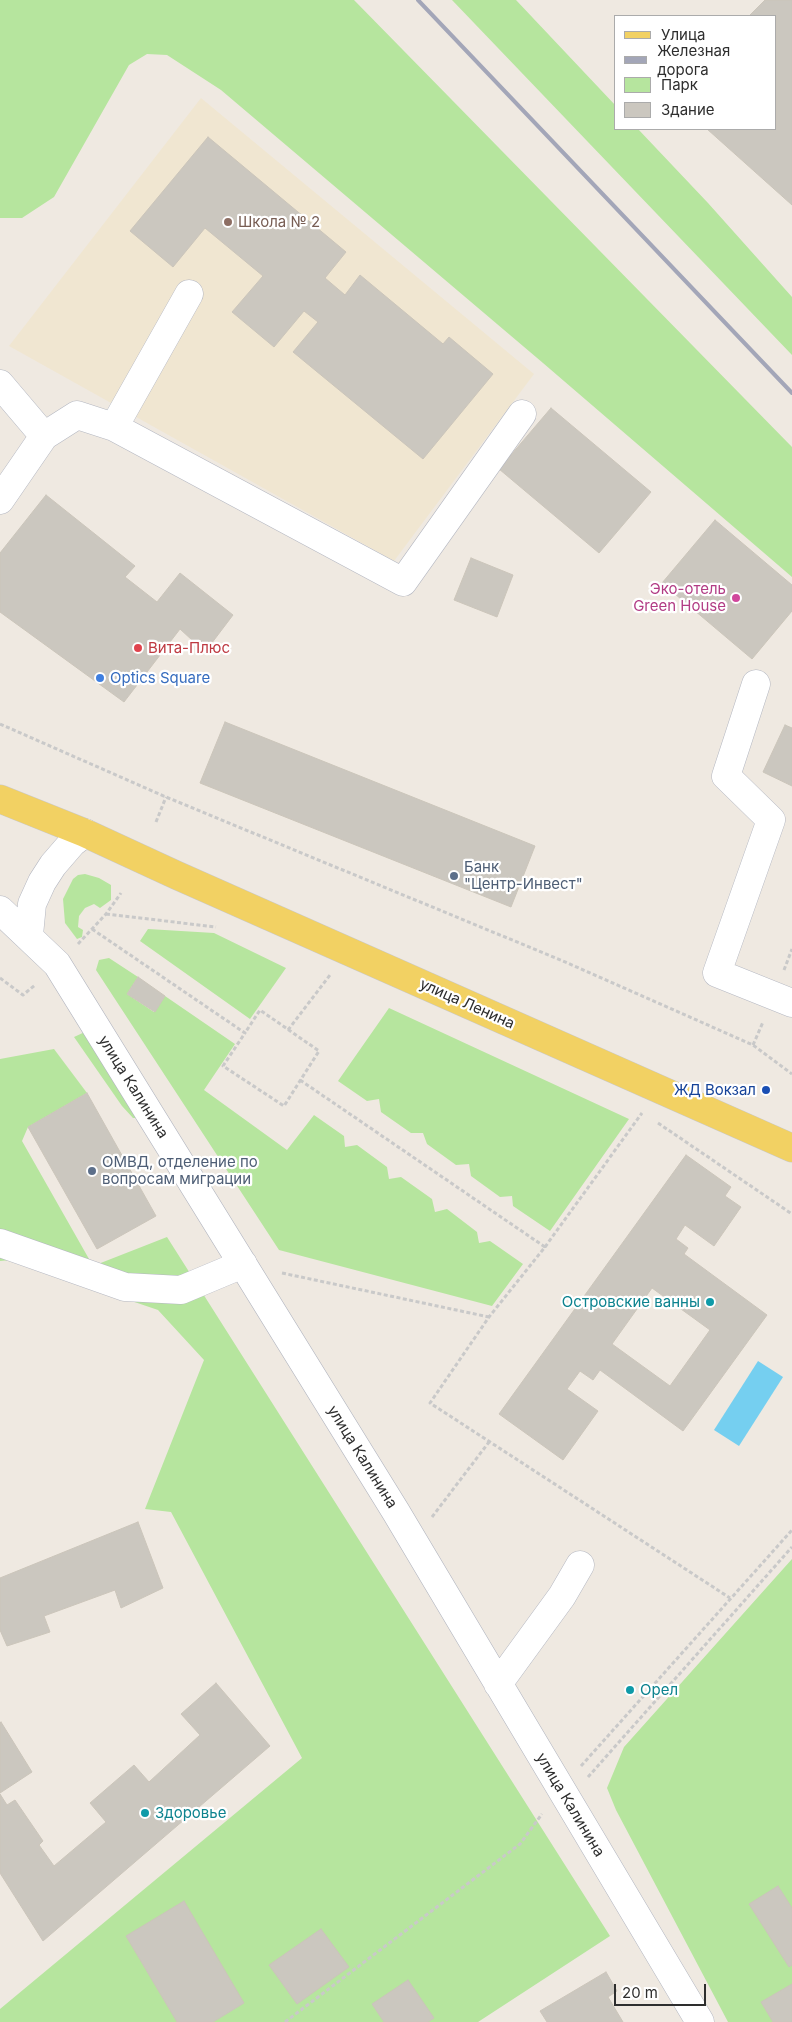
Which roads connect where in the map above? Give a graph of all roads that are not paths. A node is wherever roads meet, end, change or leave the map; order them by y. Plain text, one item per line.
1 (189, 294) dead end
2 (0, 384) edge
3 (0, 408) edge
4 (522, 414) dead end
5 (114, 427) junction
6 (44, 436) junction
7 (0, 500) edge
8 (756, 684) dead end
9 (0, 799) edge
10 (85, 833) junction
11 (0, 910) edge
12 (29, 936) junction
13 (792, 1003) edge
14 (792, 1148) edge
15 (0, 1243) edge
16 (243, 1264) junction
17 (580, 1565) dead end
18 (498, 1684) junction
19 (700, 2022) edge

1 - 5 street
2 - 6 street
3 - 6 street
4 - 5 street
5 - 6 street
6 - 7 street
8 - 13 street
9 - 10 main road, улица Ленина
10 - 12 street
10 - 14 main road, улица Ленина
11 - 12 street, улица Калинина
12 - 16 street, улица Калинина
15 - 16 street
16 - 18 street, улица Калинина
17 - 18 street
18 - 19 street, улица Калинина

